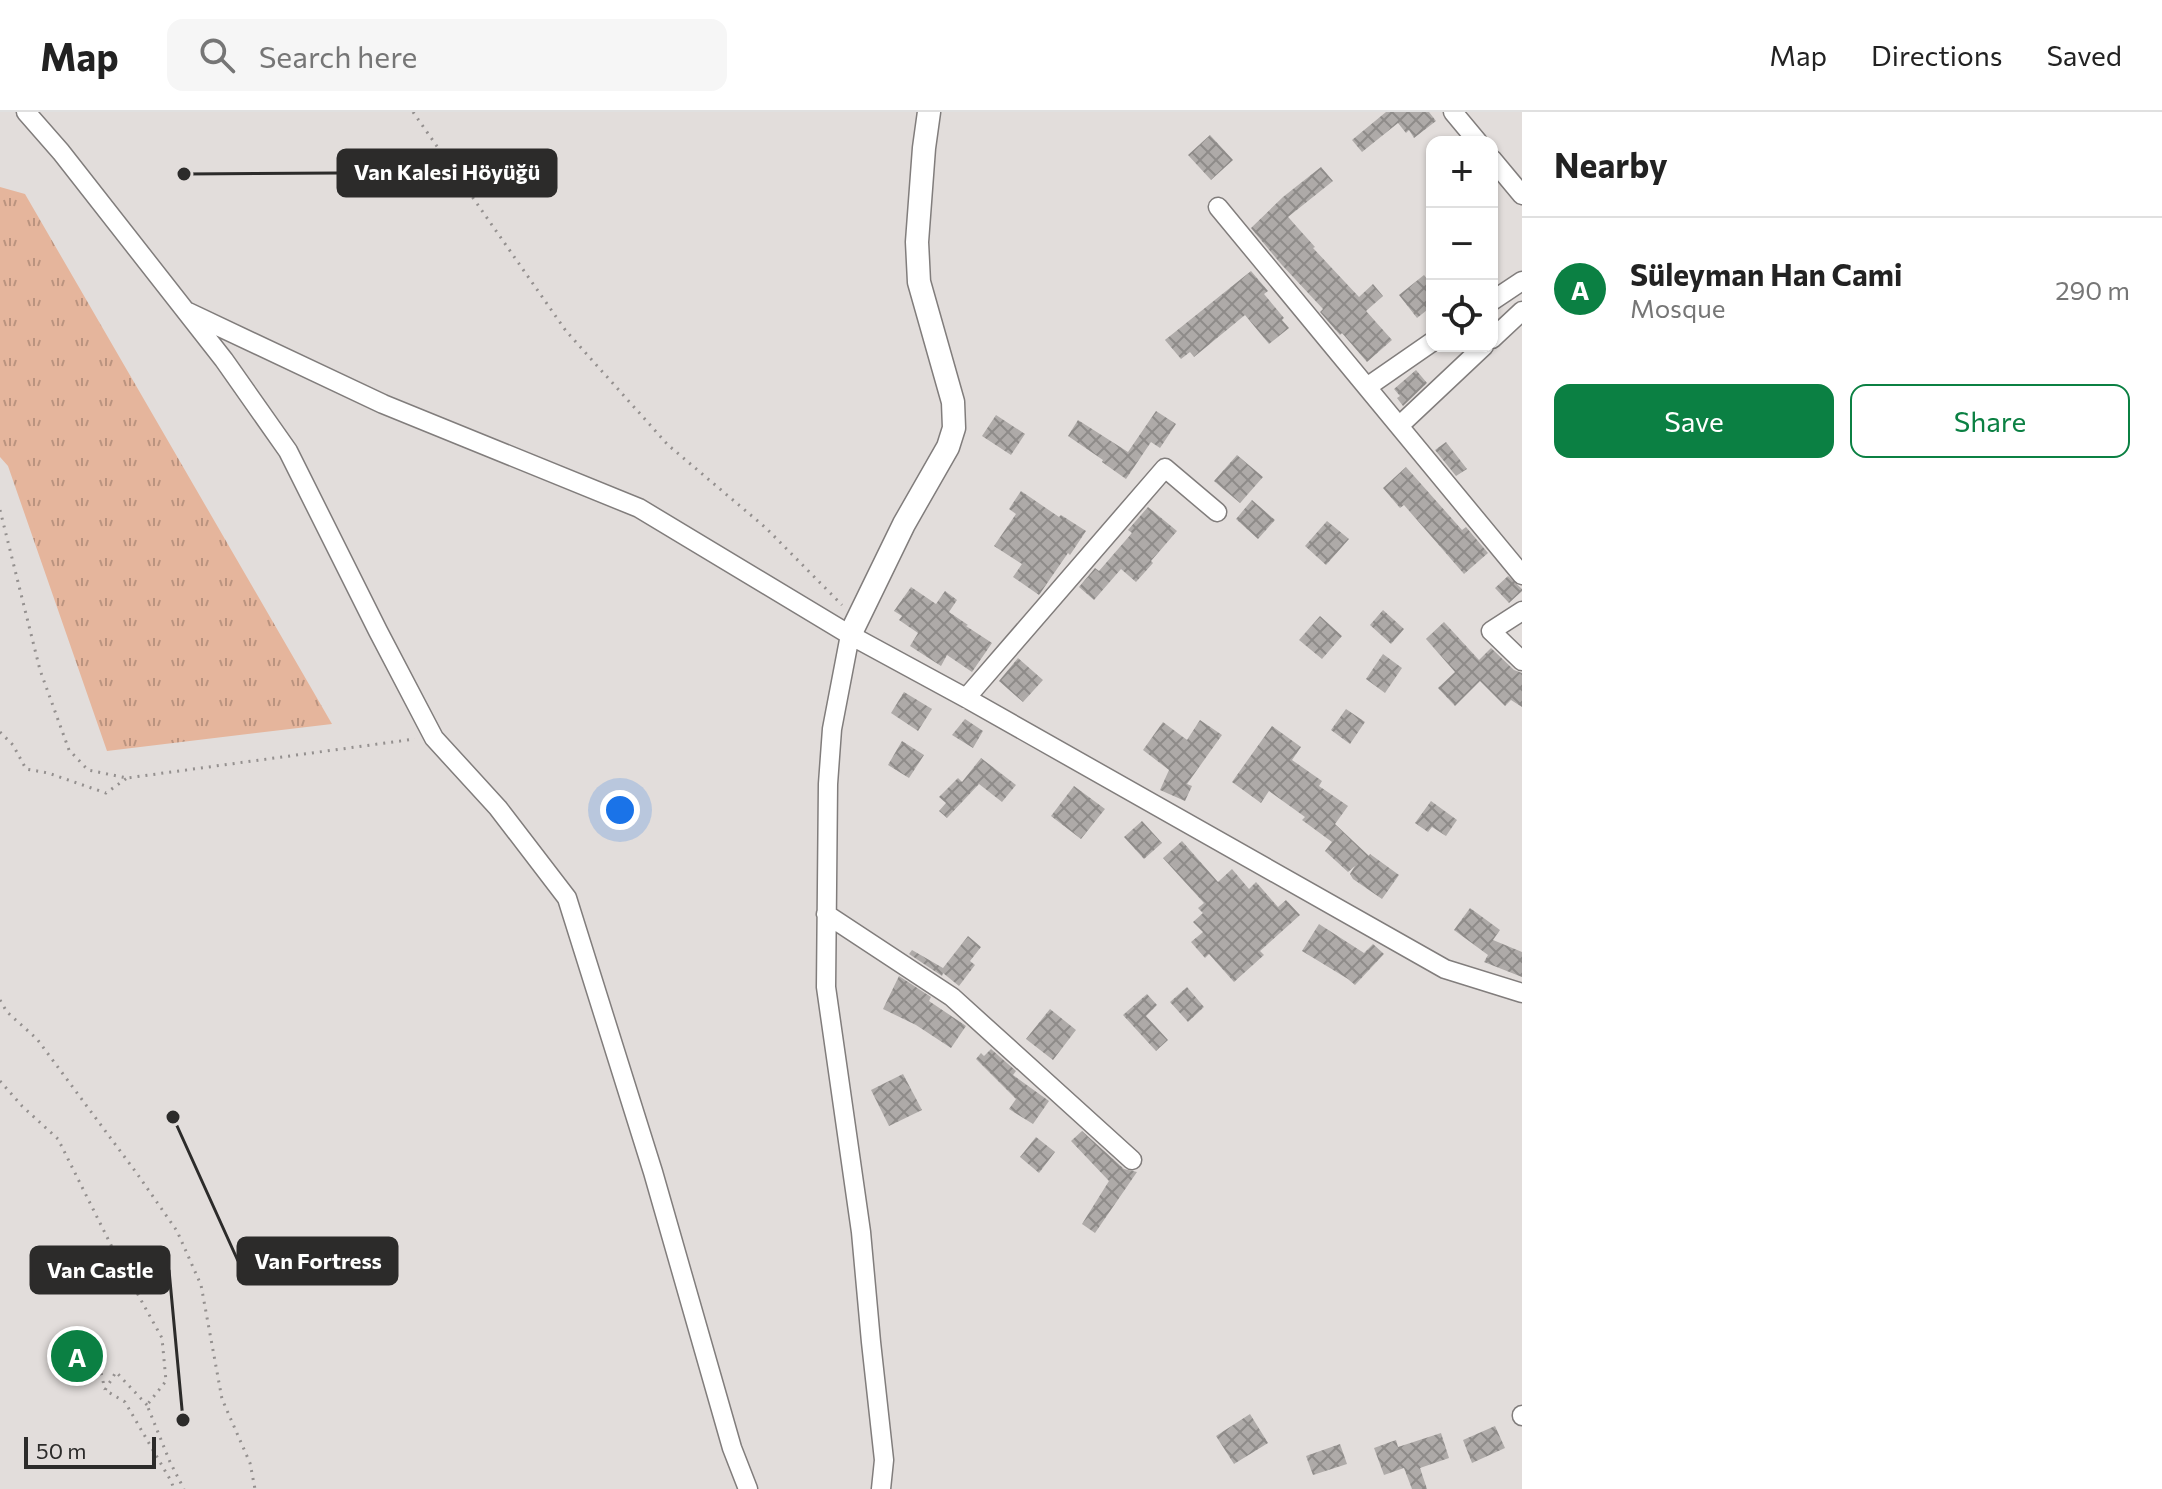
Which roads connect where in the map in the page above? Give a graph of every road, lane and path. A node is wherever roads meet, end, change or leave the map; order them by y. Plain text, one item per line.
1 (26, 112) edge
2 (413, 112) edge
3 (929, 112) edge
4 (1453, 112) edge
5 (1473, 136) edge
6 (1498, 166) edge
7 (1522, 195) edge
8 (1218, 207) dead end
9 (1522, 281) edge
10 (1498, 297) edge
11 (184, 311) junction
12 (1522, 311) edge
13 (1498, 333) edge
14 (1426, 346) edge
15 (1478, 352) edge
16 (1367, 387) junction
17 (1399, 426) junction
18 (0, 510) edge
19 (1217, 512) dead end
20 (1522, 575) edge
21 (1522, 611) edge
22 (850, 635) junction
23 (1522, 661) edge
24 (966, 698) junction
25 (0, 732) edge
26 (434, 738) junction
27 (127, 778) junction
28 (826, 914) junction
29 (1522, 993) edge
30 (0, 1000) edge
31 (0, 1081) edge
32 (1132, 1160) dead end
33 (75, 1381) dead end
34 (105, 1390) junction
35 (147, 1405) junction
36 (180, 1483) junction
37 (174, 1489) edge
38 (184, 1489) edge
39 (255, 1489) edge
40 (748, 1489) edge
41 (881, 1489) edge

1 - 11 street
2 - 22 path
3 - 22 street
4 - 5 street
6 - 7 street
8 - 16 street
9 - 10 street
11 - 22 street
11 - 26 street
12 - 13 street
14 - 16 street
15 - 17 street
16 - 17 street
17 - 20 street
18 - 27 path
19 - 24 street
21 - 23 street
22 - 24 street
22 - 28 street
24 - 29 street
25 - 27 path
26 - 27 path
26 - 40 street
28 - 32 street
28 - 41 street
30 - 39 path
31 - 35 path
33 - 34 path
34 - 35 path
34 - 37 path
35 - 36 path
36 - 37 path
36 - 38 path

